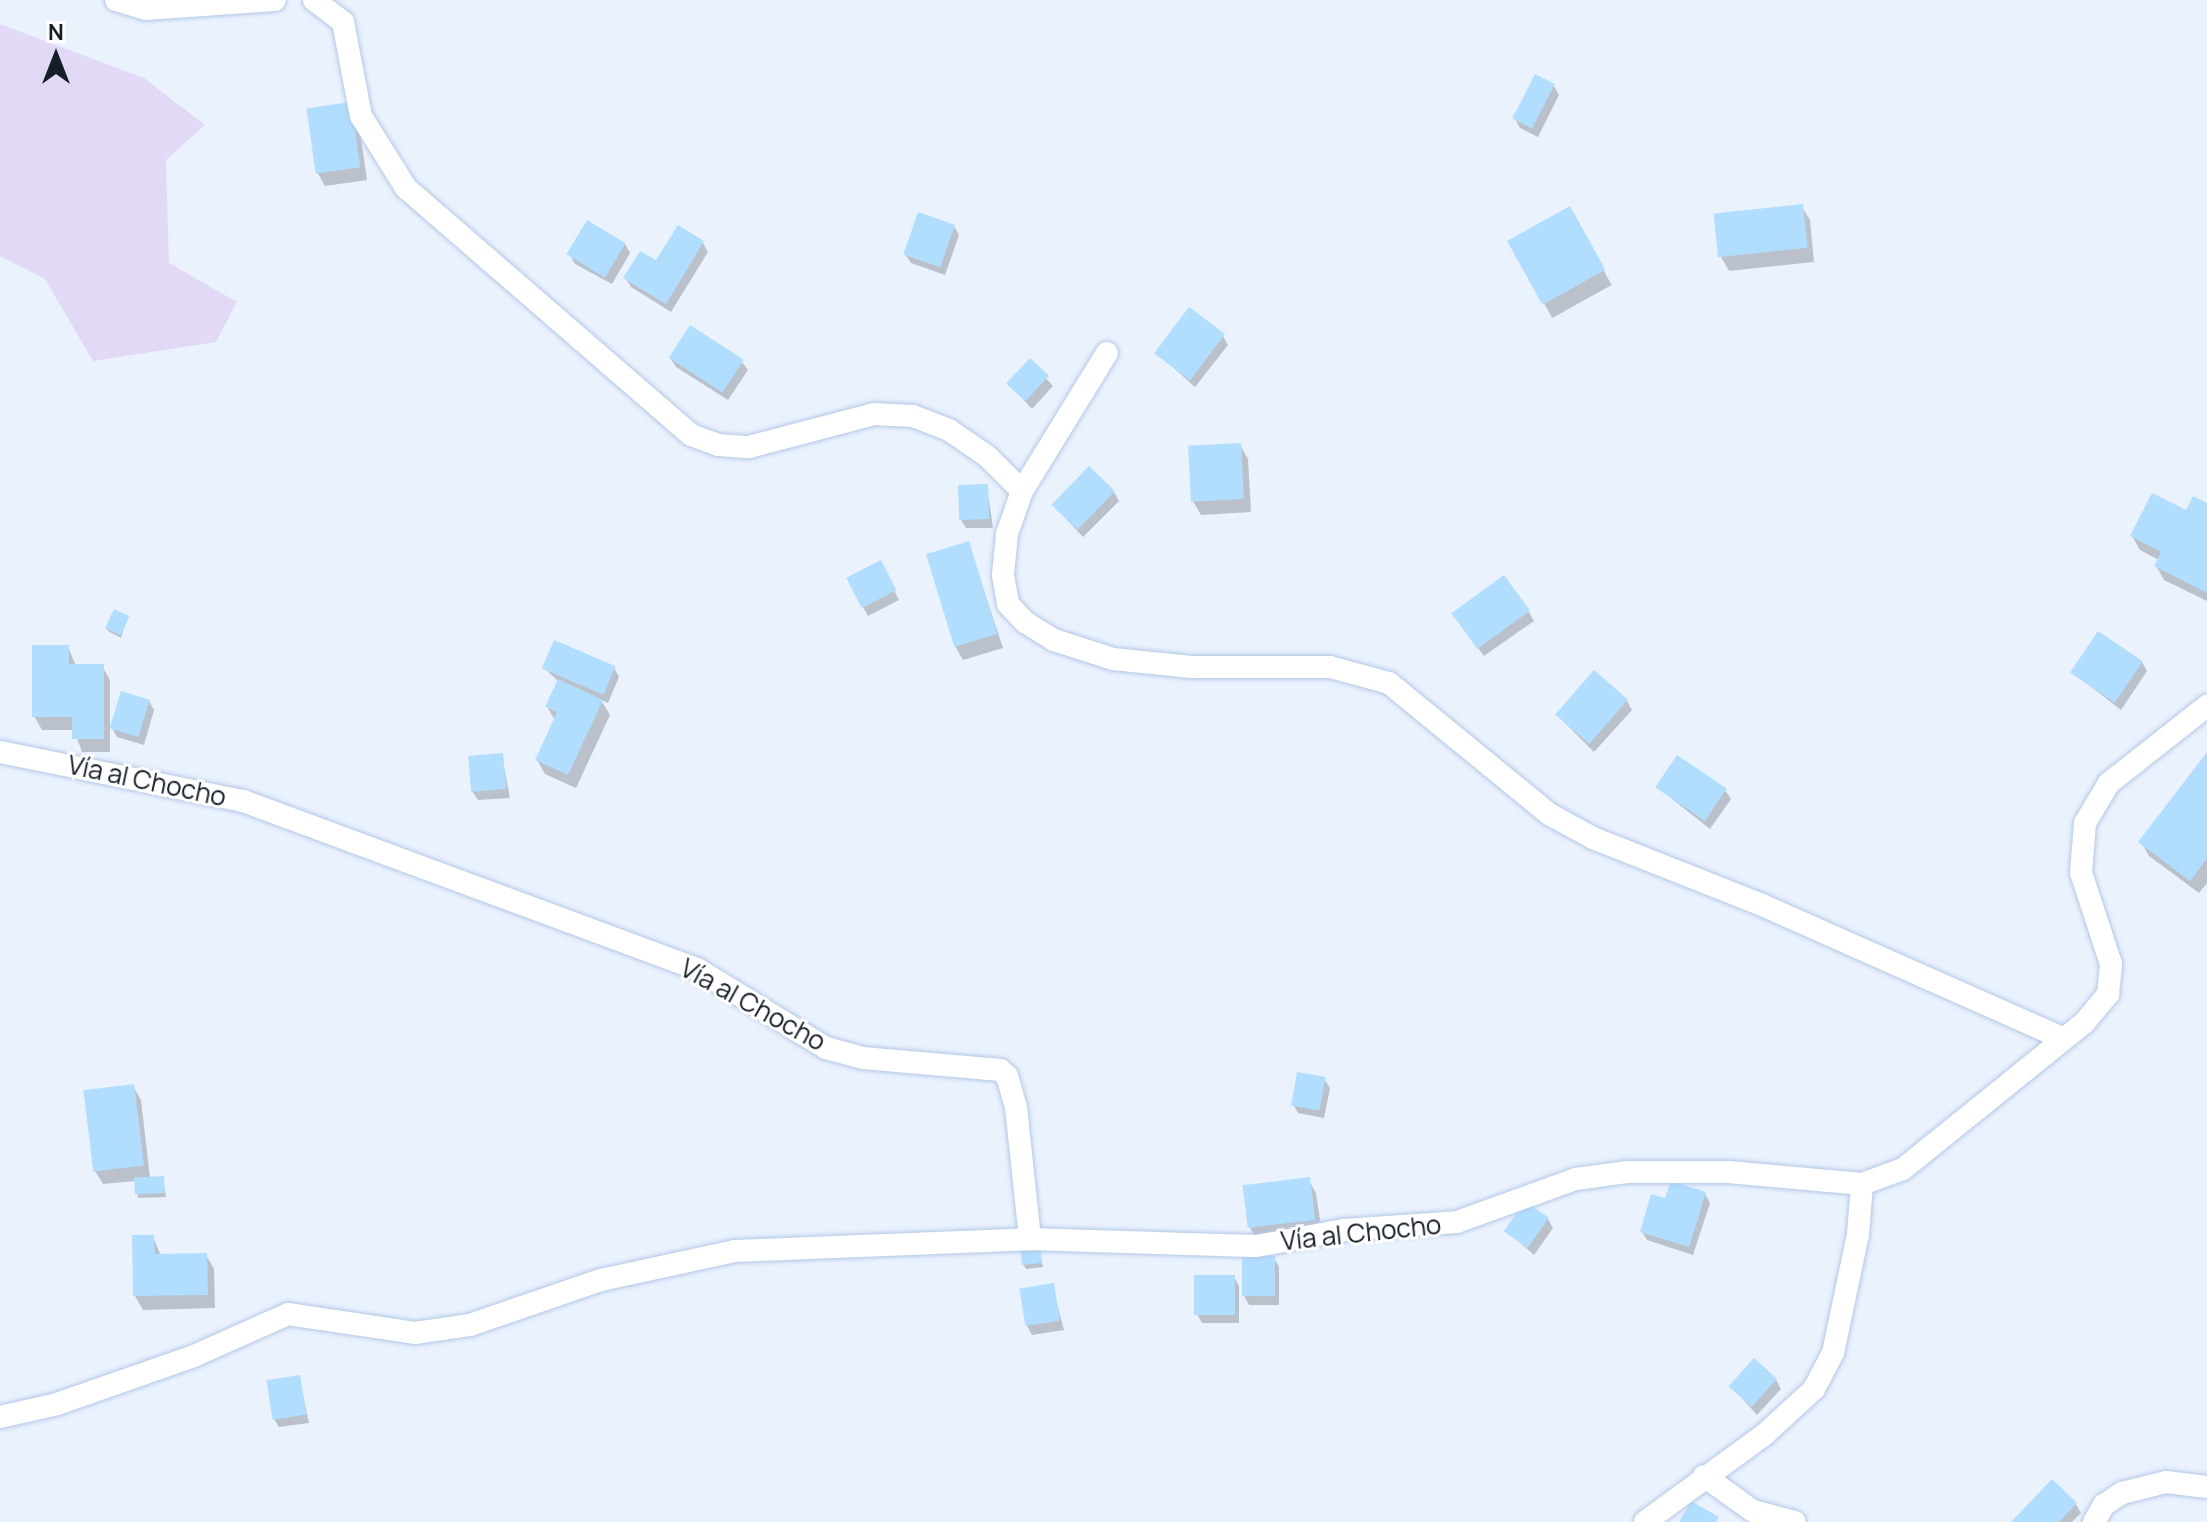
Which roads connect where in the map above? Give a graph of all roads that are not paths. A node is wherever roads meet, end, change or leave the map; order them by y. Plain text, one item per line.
1 (116, 0) edge
2 (275, 0) edge
3 (314, 0) edge
4 (1107, 353) dead end
5 (1022, 491) junction
6 (2207, 706) edge
7 (0, 752) edge
8 (2062, 1038) junction
9 (1862, 1184) junction
10 (1030, 1239) junction
11 (0, 1417) edge
12 (1704, 1476) junction
13 (2207, 1487) edge
14 (1645, 1522) edge
15 (1795, 1522) edge
16 (2094, 1522) edge

1 - 2 street
3 - 5 street
4 - 5 street
5 - 8 street
6 - 8 street
7 - 10 street, Vía al Chocho
8 - 9 street
9 - 10 street, Vía al Chocho
9 - 12 street
10 - 11 street
12 - 14 street
12 - 15 street
13 - 16 street

